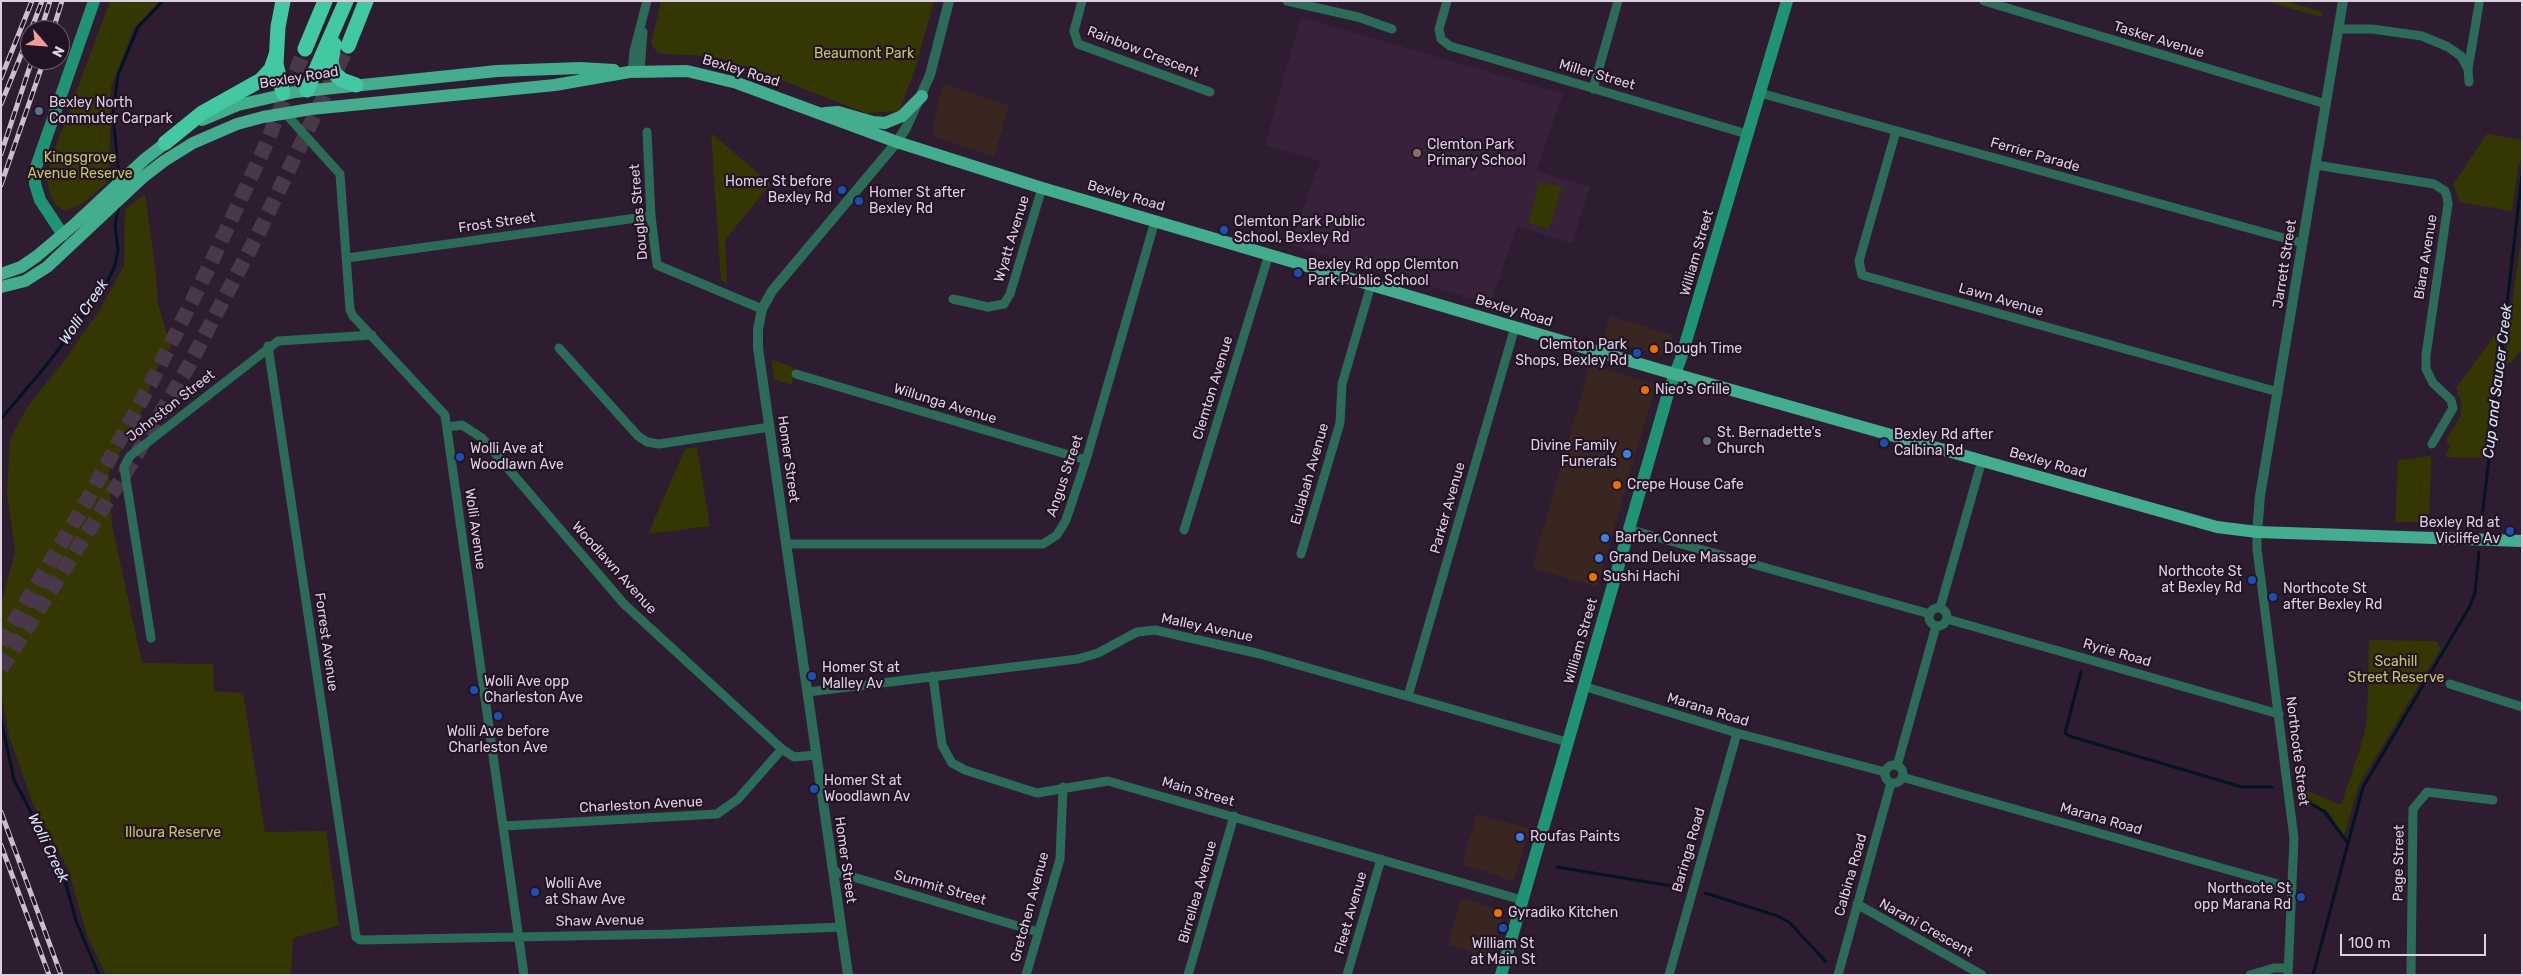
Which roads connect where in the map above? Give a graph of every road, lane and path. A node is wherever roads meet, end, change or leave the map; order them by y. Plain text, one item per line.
1 (94, 1) edge
2 (283, 1) edge
3 (325, 1) edge
4 (346, 1) edge
5 (366, 1) edge
6 (647, 1) edge
7 (949, 1) edge
8 (1082, 1) edge
9 (1287, 1) edge
10 (1446, 1) edge
11 (1618, 1) edge
12 (1787, 1) edge
13 (1984, 1) edge
14 (2342, 1) edge
15 (1302, 3) edge
16 (2479, 4) dead end
17 (339, 18) junction
18 (1392, 29) dead end
19 (2338, 29) junction
20 (348, 46) tunnel mouth
21 (305, 49) tunnel mouth
22 (276, 55) junction
23 (2468, 69) junction
24 (633, 72) junction
25 (2469, 82) dead end
26 (356, 85) junction
27 (1593, 89) junction
28 (306, 90) junction
29 (1210, 92) dead end
30 (283, 93) junction
31 (1760, 93) junction
32 (922, 96) junction
33 (2326, 104) junction
34 (296, 106) junction
35 (311, 110) junction
36 (284, 113) junction
37 (818, 113) junction
38 (205, 119) junction
39 (1896, 131) junction
40 (647, 132) dead end
41 (1748, 134) junction
42 (897, 142) junction
43 (165, 143) junction
44 (2316, 164) junction
45 (1042, 188) junction
46 (651, 216) junction
47 (1155, 221) junction
48 (63, 235) junction
49 (2302, 244) junction
50 (71, 247) junction
51 (1269, 254) junction
52 (346, 258) junction
53 (1, 274) edge
54 (1371, 285) junction
55 (1, 287) edge
56 (953, 298) dead end
57 (762, 309) junction
58 (1515, 327) junction
59 (372, 335) junction
60 (268, 346) junction
61 (559, 348) dead end
62 (796, 374) dead end
63 (1675, 374) junction
64 (2278, 392) junction
65 (447, 427) junction
66 (770, 427) junction
67 (2432, 444) dead end
68 (1086, 460) junction
69 (1982, 460) junction
70 (1628, 529) junction
71 (1184, 530) dead end
72 (2258, 532) junction
73 (2522, 541) edge
74 (787, 544) junction
75 (1301, 554) dead end
76 (1940, 608) junction
77 (1930, 614) junction
78 (1947, 619) junction
79 (1936, 626) junction
80 (152, 638) dead end
81 (933, 676) junction
82 (2450, 684) dead end
83 (1583, 686) junction
84 (808, 692) junction
85 (1408, 696) junction
86 (2522, 707) edge
87 (2279, 714) junction
88 (1737, 733) junction
89 (1567, 742) junction
90 (782, 749) junction
91 (816, 755) junction
92 (1897, 766) junction
93 (1885, 772) junction
94 (1902, 777) junction
95 (1891, 783) junction
96 (1063, 788) junction
97 (2493, 800) dead end
98 (1234, 816) junction
99 (504, 826) junction
100 (1381, 859) junction
101 (833, 872) junction
102 (2292, 888) junction
103 (1522, 900) junction
104 (1857, 904) junction
105 (841, 927) junction
106 (1038, 932) junction
107 (520, 937) junction
108 (360, 940) joint
109 (2288, 972) edge
110 (524, 975) edge
111 (848, 975) edge
112 (1026, 975) edge
113 (1188, 975) edge
114 (1347, 975) edge
115 (1501, 975) edge
116 (1669, 975) edge
117 (1838, 975) edge
118 (1982, 975) edge
119 (2250, 975) edge
120 (2411, 975) edge

1 - 48 main road
2 - 22 highway
3 - 21 highway
4 - 17 highway
5 - 20 highway
6 - 24 street
7 - 32 street, Homer Street
8 - 29 street, Rainbow Crescent
9 - 15 street
10 - 27 street, Miller Street
11 - 27 street
12 - 31 main road, William Street
13 - 33 street, Tasker Avenue
14 - 19 street, Jarrett Street
15 - 18 street
16 - 23 street
17 - 26 highway
17 - 28 highway
19 - 23 street
19 - 33 street, Jarrett Street
22 - 30 highway
22 - 43 highway
23 - 25 street
24 - 26 main road, Bexley Road
24 - 35 main road, Bexley Road
24 - 37 main road, Bexley Road
26 - 28 main road, Bexley Road
27 - 41 street, Miller Street
28 - 30 main road, Bexley Road
28 - 34 main road
30 - 34 main road
30 - 38 main road, Bexley Road
31 - 39 street, Ferrier Parade
31 - 41 main road, William Street
32 - 37 main road
32 - 42 street, Homer Street
33 - 44 street, Jarrett Street
34 - 35 main road
34 - 36 main road
35 - 36 main road, Bexley Road
36 - 38 main road
36 - 50 main road, Bexley Road
36 - 52 street, Wolli Avenue
37 - 42 main road, Bexley Road
38 - 43 main road, Bexley Road
39 - 49 street, Ferrier Parade
39 - 64 street, Lawn Avenue
40 - 46 street, Douglas Street
41 - 63 main road, William Street
42 - 45 main road, Bexley Road
42 - 57 street, Homer Street
43 - 48 main road, Bexley Road
44 - 49 street, Jarrett Street
44 - 67 street, Biara Avenue
45 - 47 main road, Bexley Road
45 - 56 street, Wyatt Avenue
46 - 52 street, Frost Street
46 - 57 street, Douglas Street
47 - 51 main road, Bexley Road
47 - 68 street, Angus Street
48 - 50 main road
48 - 53 main road, Bexley Road
49 - 64 street, Jarrett Street
50 - 55 main road, Bexley Road
51 - 54 main road, Bexley Road
51 - 71 street, Clemton Avenue
52 - 59 street, Wolli Avenue
54 - 58 main road, Bexley Road
54 - 75 street, Eulabah Avenue
57 - 66 street, Homer Street
58 - 63 main road, Bexley Road
58 - 85 street, Parker Avenue
59 - 60 street, Johnston Street
59 - 65 street, Wolli Avenue
60 - 80 street, Johnston Street
60 - 108 street, Forrest Avenue
61 - 66 street
62 - 68 street, Willunga Avenue
63 - 69 main road, Bexley Road
63 - 70 main road, William Street
64 - 72 street, Jarrett Street
65 - 90 street, Woodlawn Avenue
65 - 99 street, Wolli Avenue
66 - 74 street, Homer Street
68 - 74 street, Angus Street
69 - 72 main road, Bexley Road
69 - 76 street
70 - 77 street
70 - 83 main road, William Street
72 - 73 main road, Bexley Road
72 - 87 street, Northcote Street
74 - 84 street, Homer Street
76 - 77 street
76 - 78 street
77 - 79 street
78 - 79 street
78 - 87 street, Ryrie Road
79 - 92 street
81 - 84 street, Malley Avenue
81 - 85 street, Malley Avenue
81 - 96 street, Main Street
82 - 86 street
83 - 88 street, Marana Road
83 - 89 main road, William Street
84 - 91 street, Homer Street
85 - 89 street, Malley Avenue
87 - 102 street, Northcote Street
88 - 93 street, Marana Road
88 - 116 street, Baringa Road
89 - 103 main road, William Street
90 - 91 street, Woodlawn Avenue
90 - 99 street, Charleston Avenue
91 - 101 street, Homer Street
92 - 93 street
92 - 94 street
93 - 95 street
94 - 95 street
94 - 102 street, Marana Road
95 - 104 street, Calbina Road
96 - 98 street, Main Street
96 - 106 street, Gretchen Avenue
97 - 120 street, Page Street
98 - 100 street, Main Street
98 - 113 street, Birrellea Avenue
99 - 107 street, Wolli Avenue
100 - 103 street, Main Street
100 - 114 street, Fleet Avenue
101 - 105 street, Homer Street
101 - 106 street, Summit Street
102 - 109 street, Northcote Street
103 - 115 main road, William Street
104 - 117 street, Calbina Road
104 - 118 street, Narani Crescent
105 - 107 street, Shaw Avenue
105 - 111 street, Homer Street
106 - 112 street, Gretchen Avenue
107 - 108 street, Shaw Avenue
107 - 110 street, Wolli Avenue
109 - 119 street

